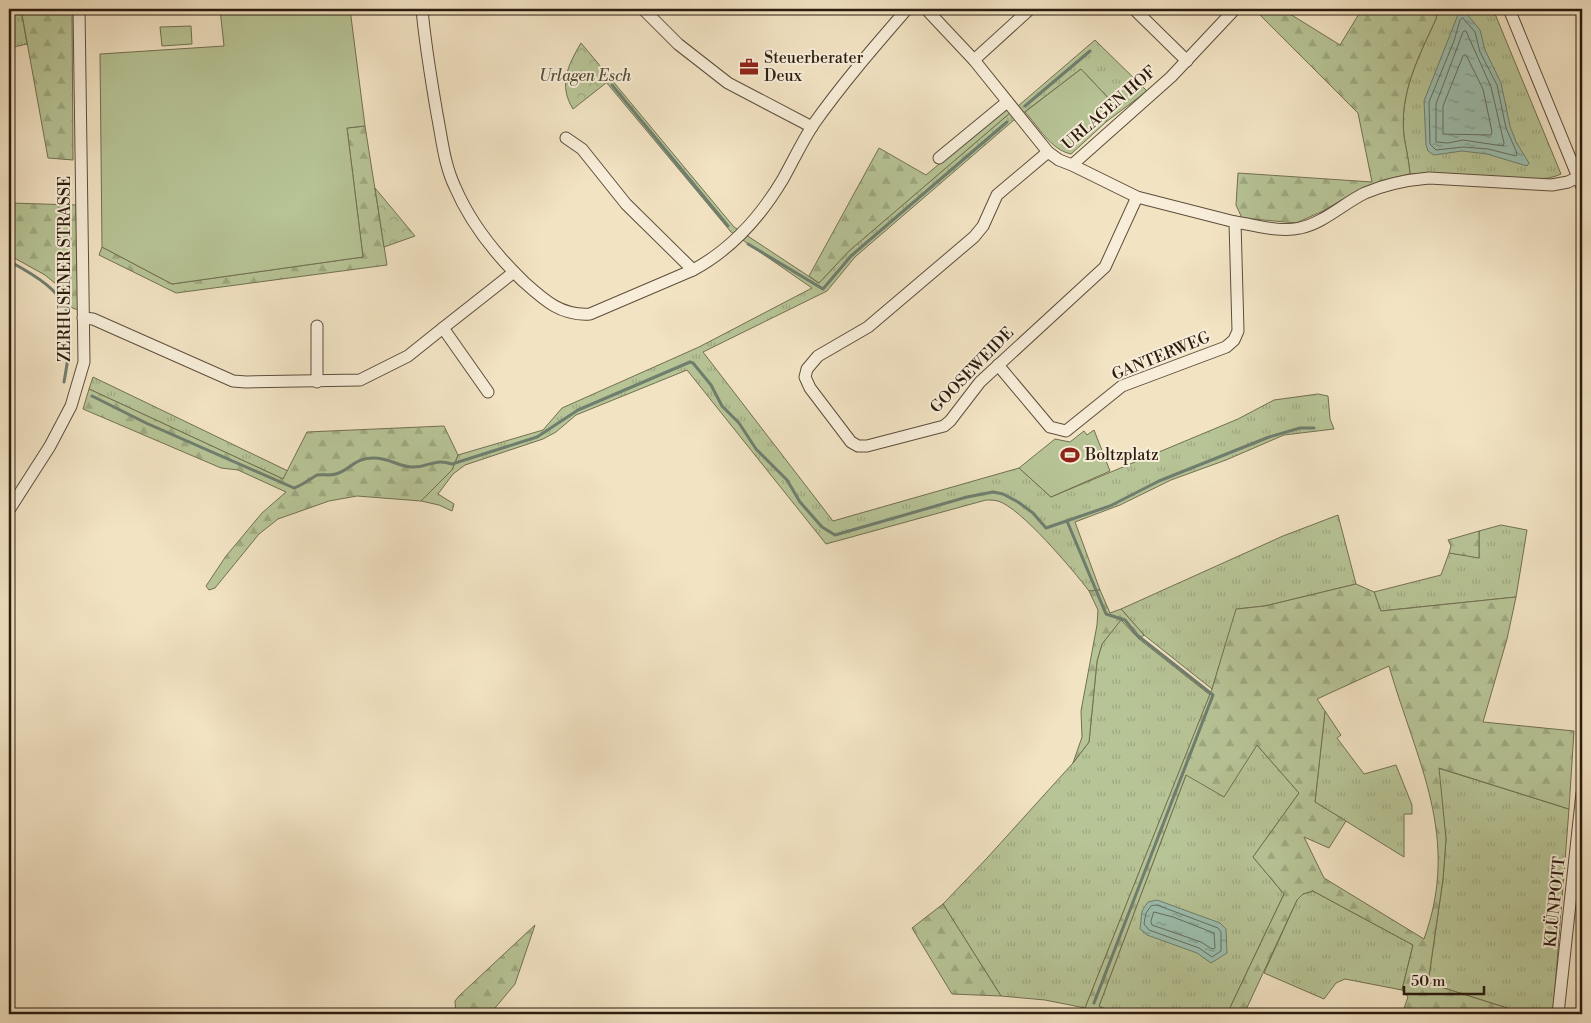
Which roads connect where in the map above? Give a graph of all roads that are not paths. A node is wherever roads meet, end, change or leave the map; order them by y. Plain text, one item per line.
1 (79, 9) edge
2 (422, 9) edge
3 (643, 9) edge
4 (907, 9) edge
5 (926, 9) edge
6 (1030, 9) edge
7 (1134, 9) edge
8 (1235, 9) edge
9 (1509, 9) edge
10 (974, 60) junction
11 (1187, 61) junction
12 (1007, 102) junction
13 (812, 127) junction
14 (566, 138) dead end
15 (1048, 152) junction
16 (939, 158) dead end
17 (1072, 165) junction
18 (1580, 182) edge
19 (1136, 197) junction
20 (1235, 222) junction
21 (693, 270) junction
22 (514, 272) junction
23 (84, 318) junction
24 (317, 326) dead end
25 (443, 328) junction
26 (998, 364) junction
27 (317, 382) junction
28 (488, 392) dead end
29 (9, 510) edge
30 (1582, 793) edge
31 (1558, 1014) edge

1 - 23 street, ZERHUSENER STRASSE
2 - 22 street
3 - 13 street
4 - 13 street
5 - 10 street
6 - 10 street
7 - 11 street
8 - 11 street, URLAGEN HOF
9 - 18 street
10 - 12 street
11 - 17 street, URLAGEN HOF
12 - 15 street
12 - 16 street
13 - 21 street
14 - 21 street
15 - 17 street, URLAGEN HOF
15 - 26 street, GOOSEWEIDE
17 - 19 street
18 - 20 street
19 - 20 street
19 - 26 street, GOOSEWEIDE
20 - 26 street, GANTERWEG
21 - 22 street
22 - 25 street
23 - 27 street
23 - 29 street, ZERHUSENER STRASSE
24 - 27 street
25 - 27 street
25 - 28 street
30 - 31 street, KLÜNPOTT

